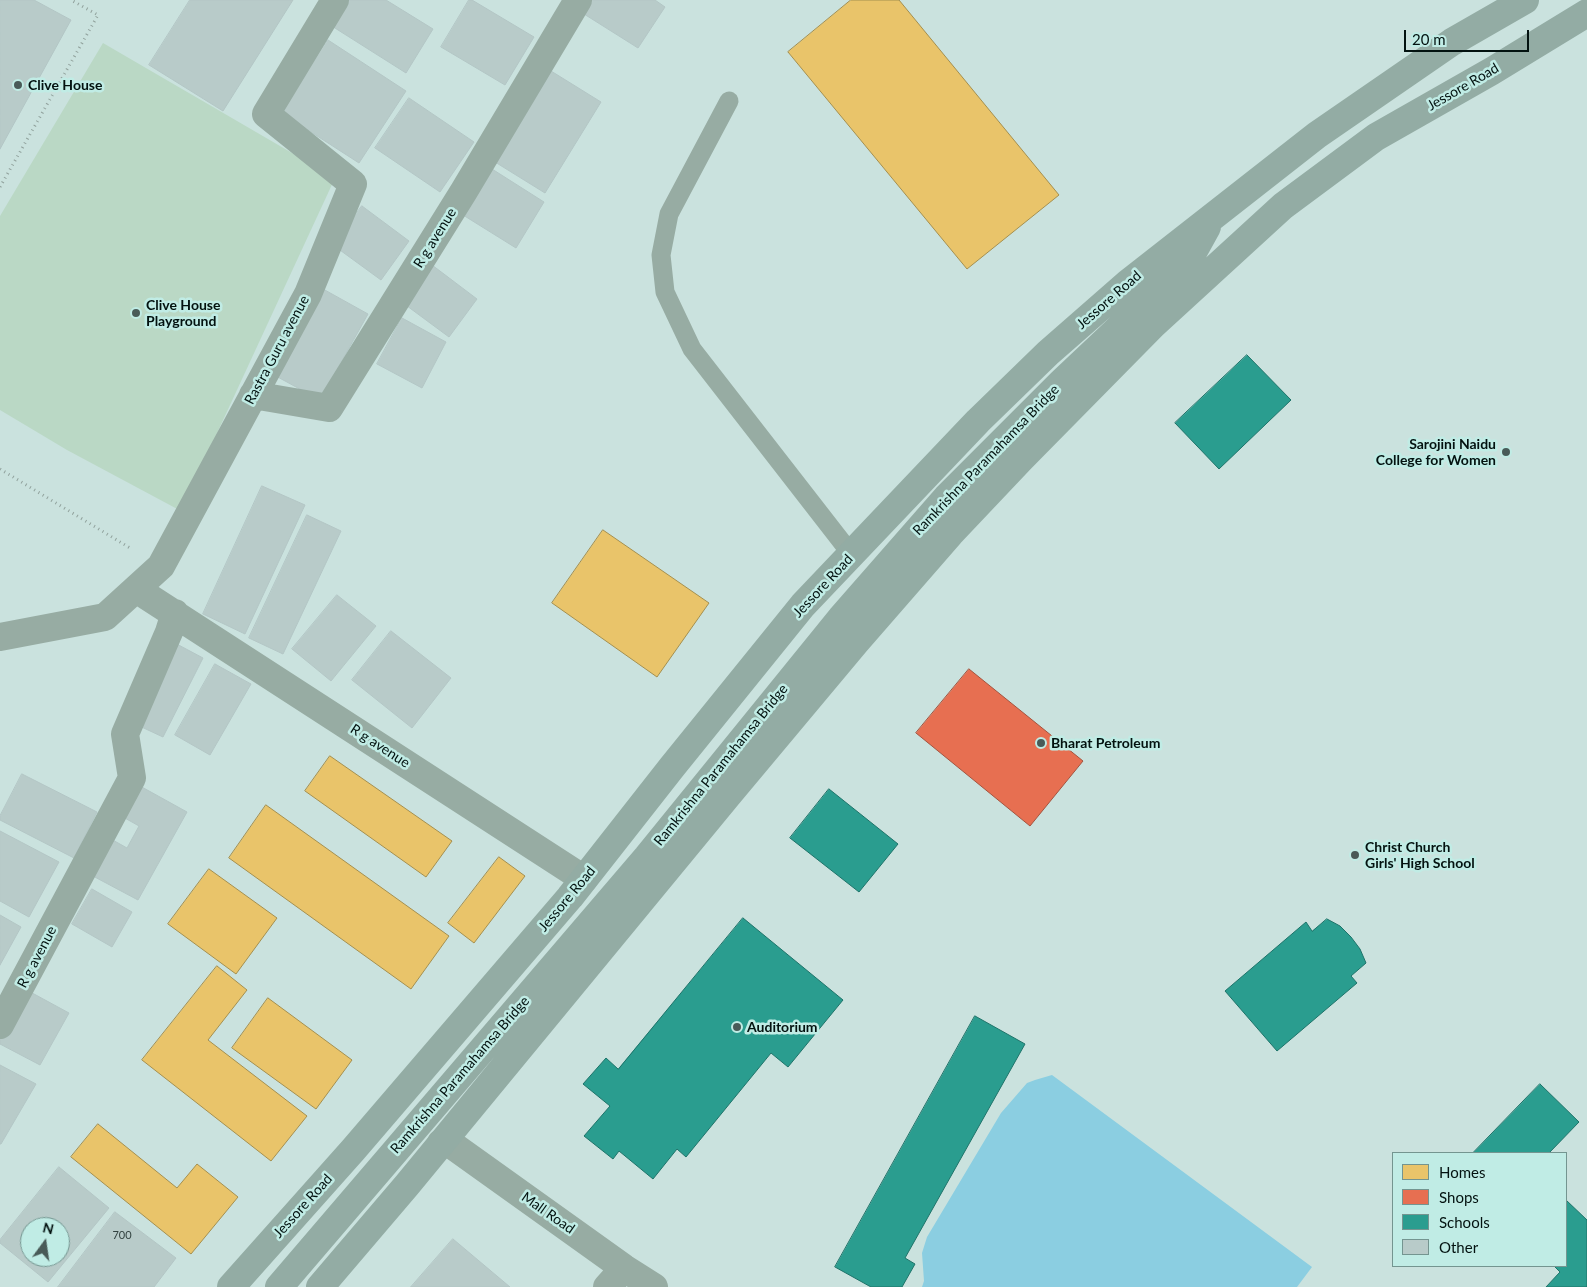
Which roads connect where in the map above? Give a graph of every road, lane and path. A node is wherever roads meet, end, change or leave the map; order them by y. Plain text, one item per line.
1 (71, 0) edge
2 (336, 0) edge
3 (578, 0) edge
4 (1525, 0) edge
5 (1587, 13) edge
6 (729, 101) dead end
7 (1317, 135) junction
8 (1340, 164) junction
9 (0, 187) edge
10 (1212, 216) junction
11 (1248, 237) junction
12 (1186, 265) junction
13 (253, 395) junction
14 (0, 469) edge
15 (852, 555) junction
16 (161, 566) junction
17 (136, 589) junction
18 (175, 614) junction
19 (0, 637) edge
20 (584, 879) junction
21 (0, 1025) edge
22 (441, 1143) junction
23 (616, 1277) edge
24 (231, 1287) edge
25 (279, 1287) edge
26 (320, 1287) edge
27 (654, 1287) edge

1 - 9 path
2 - 13 street, Rastra Guru avenue
3 - 13 street, R g avenue
4 - 7 main road, Jessore Road
5 - 8 main road, Jessore Road
6 - 15 lane
7 - 8 main road
7 - 10 main road, Jessore Road
8 - 11 main road, Jessore Road
10 - 12 main road
10 - 15 main road, Jessore Road
11 - 12 main road
11 - 22 main road
12 - 25 main road, Ramkrishna Paramahamsa Bridge
13 - 16 street, Rastra Guru avenue
14 - 16 path
15 - 20 main road, Jessore Road
16 - 17 street, Rastra Guru avenue
17 - 18 street, R g avenue
17 - 19 street, Rastra Guru avenue
18 - 20 street, R g avenue
18 - 21 street, R g avenue
20 - 24 main road, Jessore Road
22 - 23 street, Mall Road
22 - 26 main road
23 - 27 street, Mall Road

